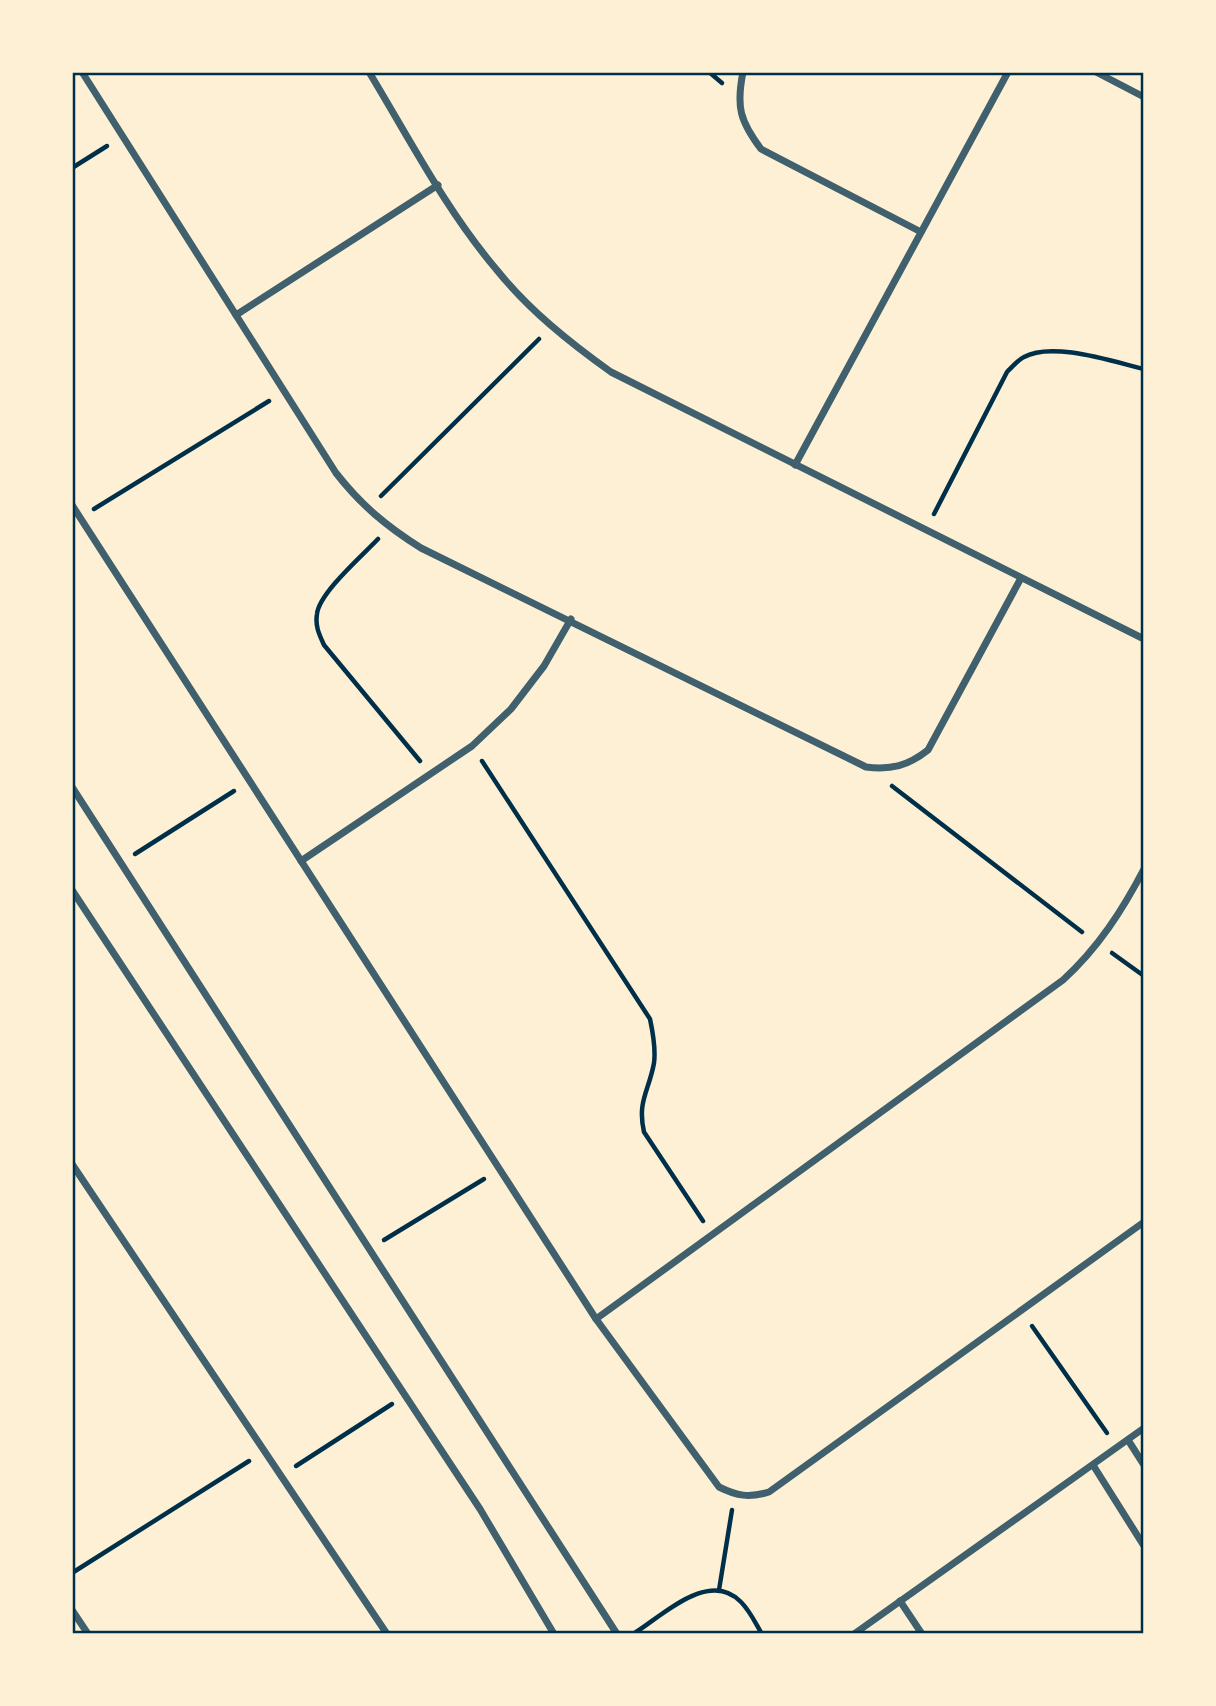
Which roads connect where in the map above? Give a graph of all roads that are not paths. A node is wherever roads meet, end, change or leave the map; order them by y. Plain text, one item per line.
1 (82, 72) edge
2 (369, 72) edge
3 (743, 72) edge
4 (1008, 72) edge
5 (1097, 72) edge
6 (1144, 97) edge
7 (438, 185) junction
8 (921, 232) junction
9 (236, 315) junction
10 (795, 465) junction
11 (72, 505) edge
12 (1021, 578) junction
13 (571, 620) junction
14 (1144, 639) edge
15 (72, 787) edge
16 (301, 861) junction
17 (1144, 869) edge
18 (72, 890) edge
19 (72, 1164) edge
20 (1144, 1222) edge
21 (596, 1319) junction
22 (1144, 1428) edge
23 (1128, 1440) junction
24 (1093, 1465) junction
25 (1144, 1465) edge
26 (1144, 1546) edge
27 (900, 1601) junction
28 (72, 1610) edge
29 (88, 1634) edge
30 (387, 1634) edge
31 (554, 1634) edge
32 (618, 1634) edge
33 (854, 1634) edge
34 (922, 1634) edge

1 - 9 street
2 - 7 street
3 - 8 street
4 - 8 street
5 - 6 street
7 - 9 street
7 - 10 street
8 - 10 street
9 - 13 street
10 - 12 street
11 - 16 street
12 - 13 street
12 - 14 street
13 - 16 street
15 - 32 street
16 - 21 street
17 - 21 street
18 - 31 street
19 - 30 street
20 - 21 street
22 - 23 street
23 - 24 street
23 - 25 street
24 - 26 street
24 - 27 street
27 - 33 street
27 - 34 street
28 - 29 street

